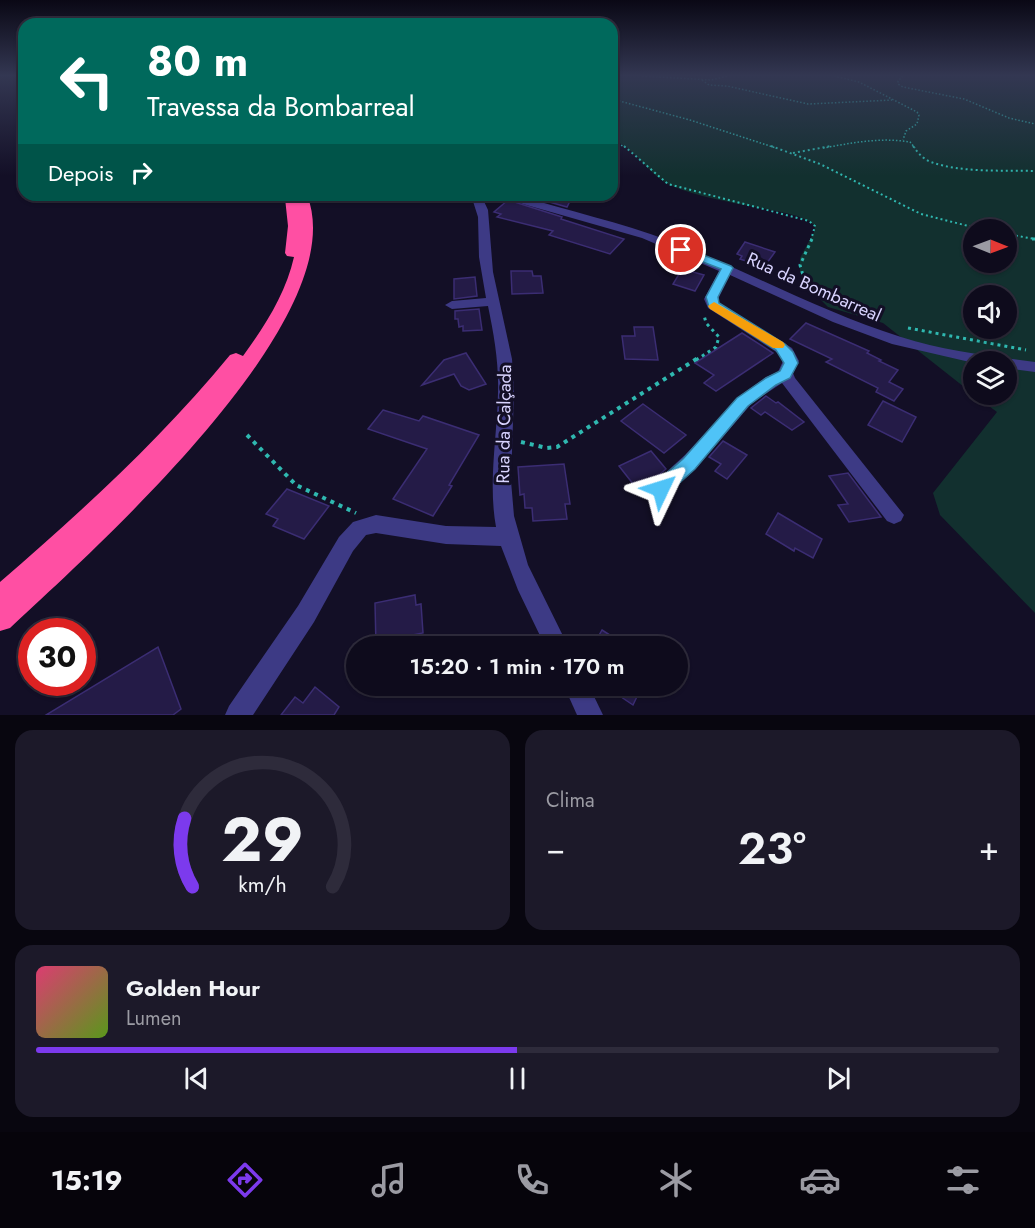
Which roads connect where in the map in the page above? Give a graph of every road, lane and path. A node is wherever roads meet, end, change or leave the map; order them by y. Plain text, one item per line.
1 (651, 109) edge
2 (912, 109) edge
3 (989, 109) edge
4 (1035, 124) edge
5 (903, 140) junction
6 (618, 143) edge
7 (792, 153) junction
8 (1035, 171) edge
9 (292, 201) edge
10 (302, 201) edge
11 (479, 201) edge
12 (525, 201) edge
13 (963, 225) edge
14 (1017, 236) edge
15 (1035, 239) edge
16 (727, 268) junction
17 (820, 299) dead end
18 (493, 301) junction
19 (712, 303) junction
20 (452, 305) dead end
21 (902, 327) dead end
22 (1035, 352) edge
23 (963, 355) edge
24 (240, 364) junction
25 (1017, 365) edge
26 (1035, 367) edge
27 (785, 375) junction
28 (248, 435) dead end
29 (505, 437) junction
30 (661, 489) dead end
31 (894, 515) dead end
32 (384, 525) junction
33 (508, 537) junction
34 (0, 599) edge
35 (0, 618) edge
36 (553, 636) edge
37 (581, 696) edge
38 (238, 715) edge
39 (590, 715) edge

1 - 7 path
2 - 5 path
3 - 4 path
5 - 7 path
5 - 8 path
6 - 17 path
7 - 13 path
9 - 24 highway
10 - 24 highway
11 - 18 street, Rua da Calçada
12 - 16 street, Rua da Bombarreal
14 - 15 path
16 - 19 street
16 - 23 street, Rua da Bombarreal
18 - 20 street
18 - 29 street, Rua da Calçada
19 - 27 street
19 - 29 path
21 - 22 path
24 - 34 highway
24 - 35 highway
25 - 26 street
27 - 30 street
27 - 31 street
28 - 32 path
29 - 33 street, Rua da Calçada
32 - 33 street
32 - 38 street
33 - 36 street, Rua da Calçada
37 - 39 street

